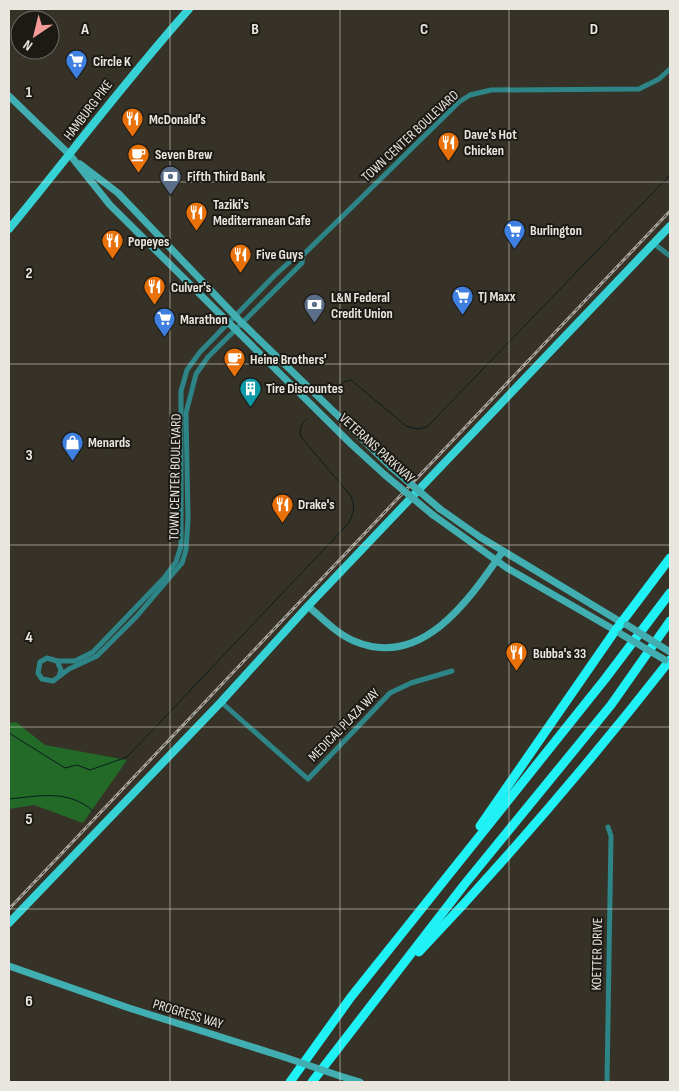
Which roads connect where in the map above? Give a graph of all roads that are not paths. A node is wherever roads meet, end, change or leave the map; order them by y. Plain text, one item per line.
1 (189, 9) edge
2 (670, 69) edge
3 (9, 96) edge
4 (70, 155) junction
5 (670, 226) edge
6 (9, 229) edge
7 (653, 243) junction
8 (303, 255) junction
9 (670, 256) edge
10 (236, 316) junction
11 (230, 322) junction
12 (243, 324) junction
13 (237, 330) junction
14 (503, 551) junction
15 (670, 558) edge
16 (497, 560) junction
17 (670, 592) edge
18 (308, 606) junction
19 (670, 621) edge
20 (624, 624) junction
21 (670, 627) edge
22 (618, 632) junction
23 (670, 652) edge
24 (57, 661) junction
25 (669, 661) edge
26 (642, 662) junction
27 (452, 671) dead end
28 (59, 676) junction
29 (222, 702) junction
30 (608, 827) dead end
31 (432, 894) junction
32 (9, 923) edge
33 (9, 966) edge
34 (377, 996) junction
35 (290, 1082) edge
36 (312, 1082) edge
37 (360, 1082) edge
38 (607, 1082) edge

1 - 4 main road, HAMBURG PIKE
2 - 8 street, TOWN CENTER BOULEVARD
3 - 4 main road, VETERANS PARKWAY
4 - 6 main road, HAMBURG PIKE
4 - 10 main road, VETERANS PARKWAY
4 - 11 main road, VETERANS PARKWAY
5 - 7 main road
7 - 9 street
7 - 18 main road
8 - 10 street, TOWN CENTER BOULEVARD
8 - 12 street, TOWN CENTER BOULEVARD
10 - 11 street, TOWN CENTER BOULEVARD
10 - 12 main road, VETERANS PARKWAY
11 - 13 main road, VETERANS PARKWAY
11 - 24 street, TOWN CENTER BOULEVARD
12 - 13 street, TOWN CENTER BOULEVARD
12 - 14 main road, VETERANS PARKWAY, bridge
13 - 16 main road, VETERANS PARKWAY, bridge
13 - 28 street, TOWN CENTER BOULEVARD
14 - 16 main road
14 - 20 main road, VETERANS PARKWAY
15 - 20 highway
16 - 18 main road
16 - 22 main road, VETERANS PARKWAY
17 - 31 highway
18 - 29 main road
19 - 26 highway
20 - 22 highway
20 - 23 main road, VETERANS PARKWAY, bridge
21 - 26 highway
22 - 25 main road, VETERANS PARKWAY, bridge
22 - 31 highway
24 - 28 street
24 - 28 street
25 - 34 highway
26 - 34 highway
27 - 29 street, MEDICAL PLAZA WAY
29 - 32 main road
30 - 38 street, KOETTER DRIVE
31 - 35 highway
33 - 37 main road, PROGRESS WAY, bridge
34 - 36 highway

